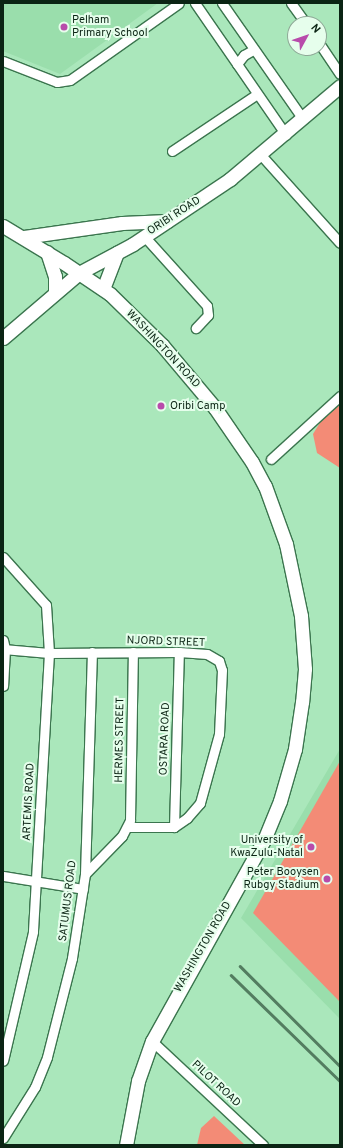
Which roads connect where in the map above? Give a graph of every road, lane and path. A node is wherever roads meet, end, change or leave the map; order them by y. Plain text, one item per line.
1 (179, 3) edge
2 (195, 3) edge
3 (222, 3) edge
4 (291, 3) edge
5 (300, 16) edge
6 (253, 50) junction
7 (327, 55) edge
8 (3, 62) edge
9 (237, 64) junction
10 (340, 74) edge
11 (340, 86) edge
12 (257, 94) junction
13 (303, 119) junction
14 (286, 135) junction
15 (172, 151) dead end
16 (261, 155) junction
17 (167, 221) junction
18 (122, 223) junction
19 (3, 226) edge
20 (144, 236) junction
21 (24, 237) junction
22 (340, 243) edge
23 (133, 244) junction
24 (47, 252) junction
25 (118, 253) junction
26 (79, 273) junction
27 (103, 288) junction
28 (55, 291) junction
29 (196, 328) dead end
30 (3, 338) edge
31 (340, 396) edge
32 (270, 459) dead end
33 (3, 558) edge
34 (3, 640) edge
35 (4, 649) edge
36 (92, 652) junction
37 (133, 652) junction
38 (179, 652) junction
39 (49, 653) junction
40 (3, 686) edge
41 (128, 827) junction
42 (174, 827) junction
43 (85, 874) junction
44 (3, 876) edge
45 (38, 880) junction
46 (83, 889) junction
47 (152, 1041) junction
48 (3, 1061) edge
49 (3, 1138) edge
50 (126, 1145) edge
51 (263, 1145) edge

1 - 8 street
2 - 9 street
3 - 6 street
4 - 5 street
6 - 9 street
6 - 13 street
7 - 10 street
9 - 12 street
11 - 13 main road, ORIBI ROAD
12 - 14 street
12 - 15 street
13 - 14 main road, ORIBI ROAD
14 - 16 main road, ORIBI ROAD
16 - 17 main road, ORIBI ROAD
16 - 22 street
17 - 18 main road
17 - 20 main road, ORIBI ROAD
18 - 21 main road
18 - 23 main road
19 - 21 main road, WASHINGTON ROAD
20 - 23 main road, ORIBI ROAD
20 - 29 street
21 - 24 main road, WASHINGTON ROAD
23 - 25 main road, ORIBI ROAD
24 - 26 main road, WASHINGTON ROAD
24 - 28 main road
25 - 26 main road, ORIBI ROAD
25 - 27 main road
26 - 27 main road, WASHINGTON ROAD
26 - 28 main road, ORIBI ROAD
27 - 47 main road, WASHINGTON ROAD
28 - 30 main road, ORIBI ROAD
31 - 32 street
33 - 39 street, ARTEMIS ROAD
34 - 35 street
35 - 39 street, NJORD STREET
35 - 40 street
36 - 37 street, NJORD STREET
36 - 39 street, NJORD STREET
36 - 43 street, SATUMUS ROAD
37 - 38 street, NJORD STREET
37 - 41 street, HERMES STREET
38 - 42 street, OSTARA ROAD
38 - 42 street, NJORD STREET
39 - 45 street, ARTEMIS ROAD
41 - 42 street
41 - 43 street
43 - 46 street, SATUMUS ROAD
44 - 45 street
45 - 46 street
45 - 48 street, ARTEMIS ROAD
46 - 49 street, SATUMUS ROAD
47 - 50 main road, WASHINGTON ROAD
47 - 51 street, PILOT ROAD

